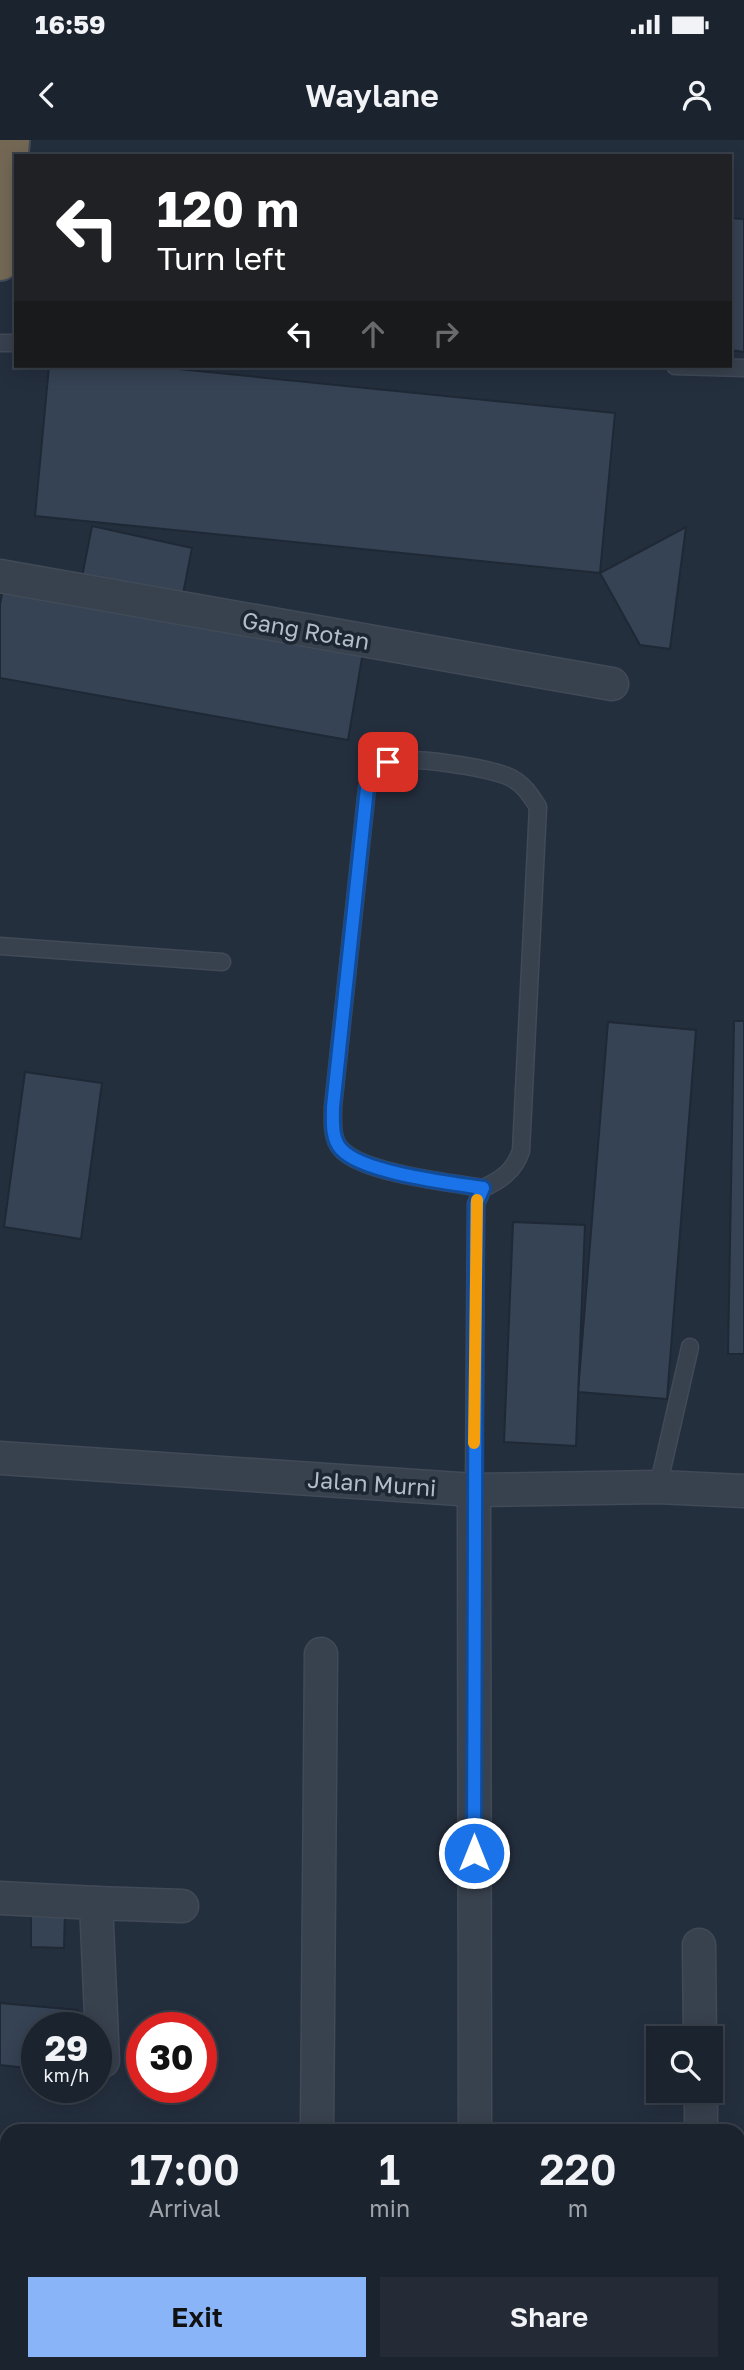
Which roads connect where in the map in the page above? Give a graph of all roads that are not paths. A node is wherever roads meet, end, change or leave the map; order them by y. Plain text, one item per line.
1 (10, 140) edge
2 (2, 238) edge
3 (0, 576) edge
4 (612, 684) dead end
5 (0, 946) edge
6 (222, 962) dead end
7 (483, 1188) junction
8 (690, 1348) dead end
9 (0, 1458) edge
10 (658, 1487) junction
11 (474, 1490) junction
12 (744, 1491) edge
13 (321, 1654) dead end
14 (0, 1898) edge
15 (96, 1903) junction
16 (182, 1906) dead end
17 (699, 1945) dead end
18 (101, 2012) edge
19 (700, 2026) edge
20 (701, 2103) edge
21 (317, 2124) edge
22 (475, 2124) edge
23 (701, 2124) edge

1 - 2 highway
3 - 4 street, Gang Rotan
5 - 6 lane
7 - 7 lane
7 - 11 lane
8 - 10 lane
9 - 11 street, Jalan Murni
10 - 11 street, Jalan Murni
10 - 12 street, Jalan Murni
11 - 22 street
13 - 21 street
14 - 15 street
15 - 16 street
15 - 18 street
17 - 19 street
20 - 23 street

